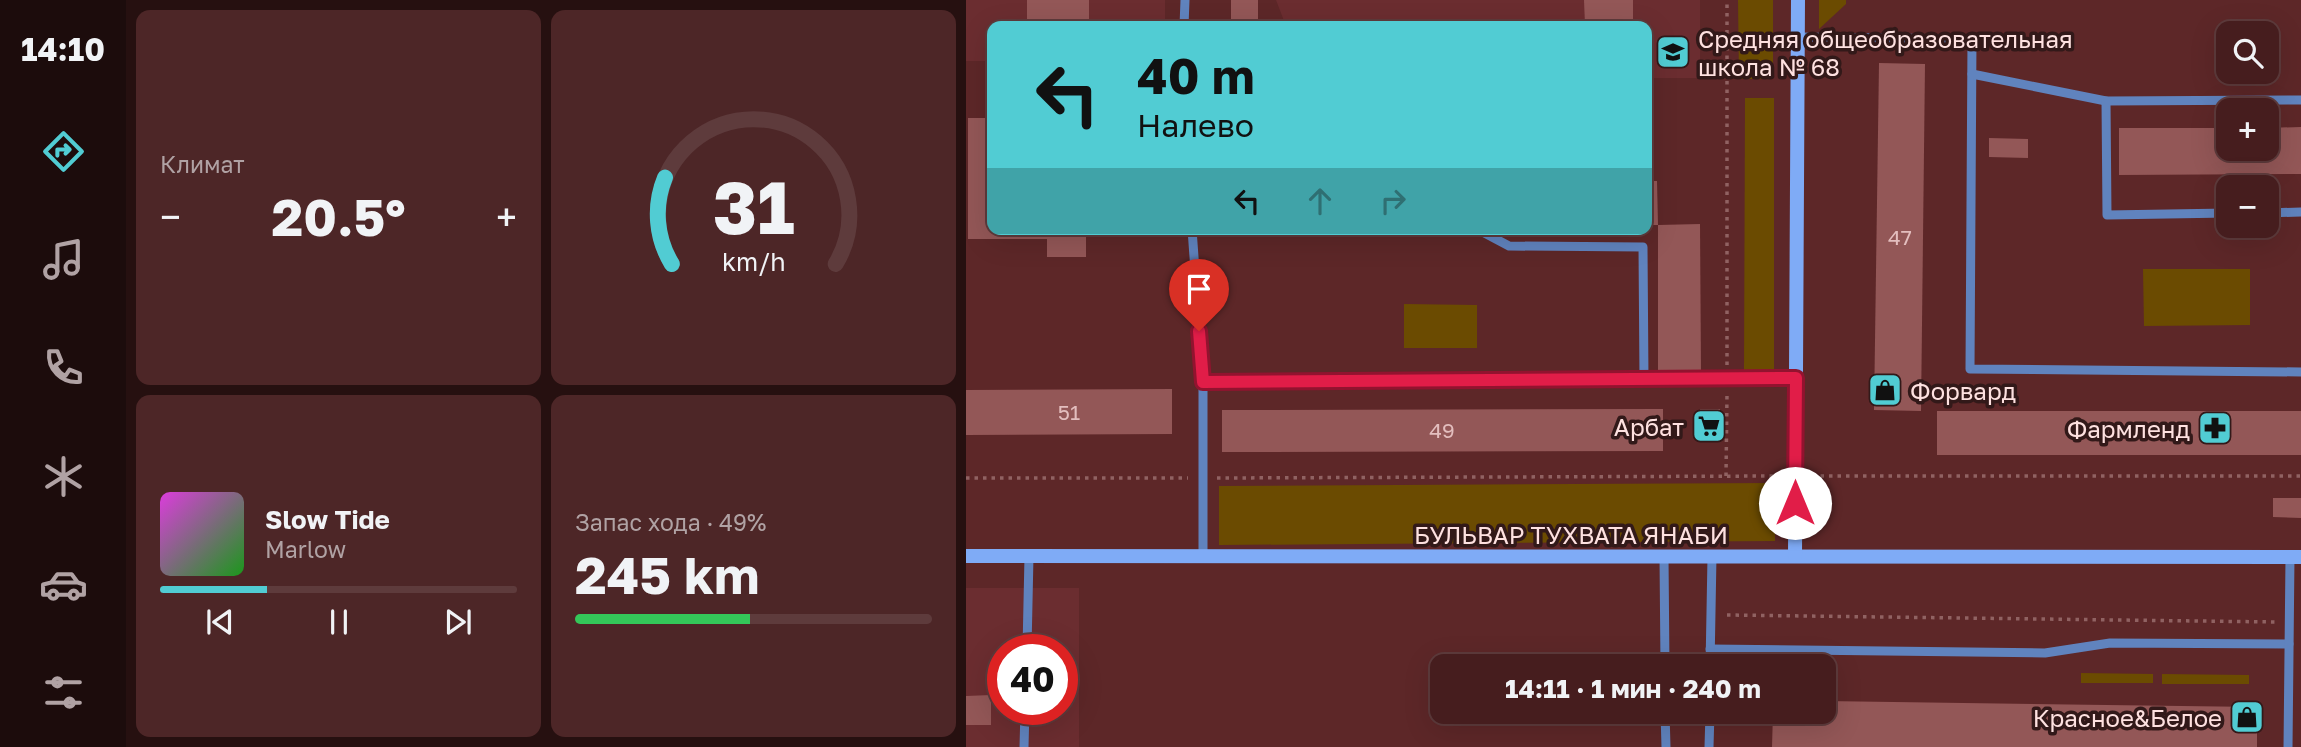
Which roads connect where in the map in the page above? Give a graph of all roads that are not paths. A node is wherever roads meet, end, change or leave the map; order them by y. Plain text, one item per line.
1 (1185, 0) edge
2 (1798, 0) edge
3 (1184, 21) edge
4 (1798, 37) junction
5 (1972, 74) junction
6 (2301, 100) edge
7 (2106, 101) junction
8 (2301, 212) edge
9 (2216, 213) edge
10 (2279, 213) edge
11 (1192, 235) edge
12 (1488, 235) edge
13 (2301, 372) edge
14 (1796, 378) junction
15 (1644, 379) junction
16 (1203, 382) junction
17 (966, 556) edge
18 (1028, 556) junction
19 (1203, 556) junction
20 (1664, 556) junction
21 (1712, 556) junction
22 (1795, 556) junction
23 (2296, 557) edge
24 (1027, 634) edge
25 (2289, 644) junction
26 (1710, 649) junction
27 (1665, 654) edge
28 (1710, 654) edge
29 (1665, 724) edge
30 (1710, 724) edge
31 (1025, 725) edge
32 (1024, 747) edge
33 (1666, 747) edge
34 (1709, 747) edge
35 (2288, 747) edge

1 - 3 lane
2 - 4 street
4 - 5 lane
4 - 14 street
5 - 7 lane
5 - 13 lane
6 - 7 lane
7 - 9 lane
8 - 10 lane
11 - 16 lane
12 - 15 lane
14 - 15 lane
14 - 22 street
15 - 16 lane
16 - 19 lane
17 - 18 street, БУЛЬВАР ТУХВАТА ЯНАБИ
18 - 19 street, БУЛЬВАР ТУХВАТА ЯНАБИ
18 - 24 lane
19 - 20 street, БУЛЬВАР ТУХВАТА ЯНАБИ
20 - 21 street, БУЛЬВАР ТУХВАТА ЯНАБИ
20 - 27 lane
21 - 22 street, БУЛЬВАР ТУХВАТА ЯНАБИ
21 - 26 lane
22 - 23 street, БУЛЬВАР ТУХВАТА ЯНАБИ
23 - 25 lane
25 - 26 lane
25 - 35 lane
26 - 28 lane
29 - 33 lane
30 - 34 lane
31 - 32 lane

